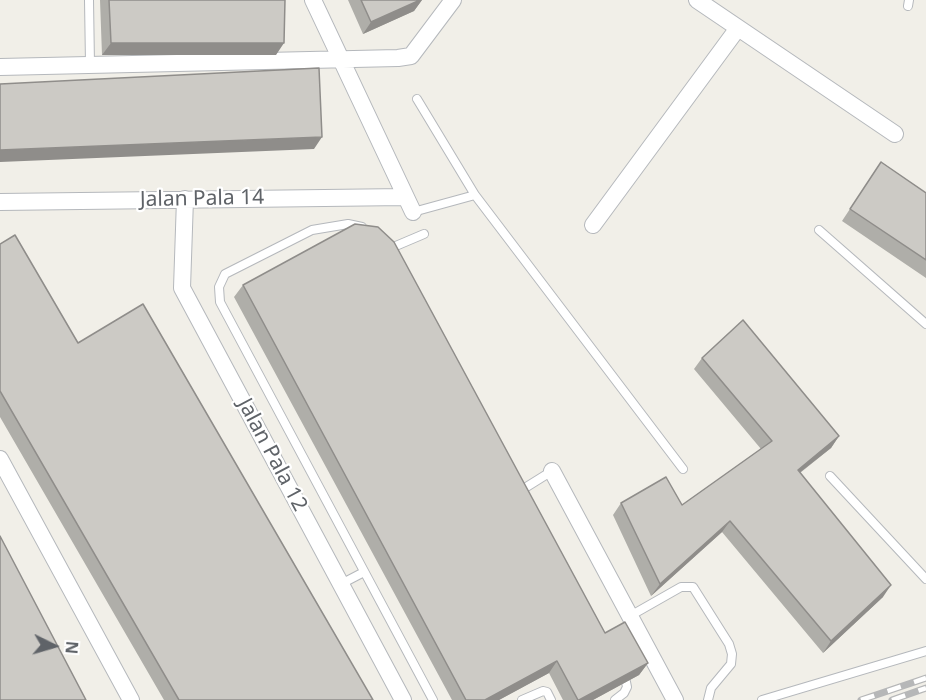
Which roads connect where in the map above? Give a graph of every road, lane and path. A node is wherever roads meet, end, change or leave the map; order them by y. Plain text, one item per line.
1 (90, 0) edge
2 (314, 0) edge
3 (453, 0) edge
4 (697, 0) edge
5 (738, 28) junction
6 (342, 60) junction
7 (90, 64) junction
8 (0, 67) edge
9 (417, 99) dead end
10 (895, 134) dead end
11 (475, 195) junction
12 (185, 200) junction
13 (0, 202) edge
14 (409, 204) junction
15 (593, 225) dead end
16 (367, 227) edge
17 (819, 230) dead end
18 (424, 234) dead end
19 (397, 258) edge
20 (926, 324) edge
21 (0, 459) edge
22 (683, 469) dead end
23 (552, 471) joint
24 (830, 476) dead end
25 (525, 501) edge
26 (364, 572) junction
27 (926, 579) edge
28 (341, 584) junction
29 (630, 616) junction
30 (926, 651) edge
31 (626, 682) edge
32 (131, 700) edge
33 (403, 700) edge
34 (433, 700) edge
35 (522, 700) edge
36 (551, 700) edge
37 (615, 700) edge
38 (675, 700) edge
39 (708, 700) edge
40 (762, 700) edge

1 - 7 lane
2 - 6 street
3 - 6 street
4 - 5 street
5 - 10 street
5 - 15 street
6 - 7 street
6 - 14 street
7 - 8 street
9 - 11 lane
11 - 14 lane
11 - 22 lane
12 - 13 street, Jalan Pala 14
12 - 14 street, Jalan Pala 14
12 - 28 street, Jalan Pala 12
16 - 26 lane
17 - 20 lane
18 - 19 lane
21 - 32 street
23 - 25 lane
23 - 29 street
24 - 27 lane
26 - 28 lane
26 - 34 lane
28 - 33 street, Jalan Pala 12
29 - 38 street
29 - 39 lane
30 - 40 lane
31 - 37 lane
35 - 36 lane

